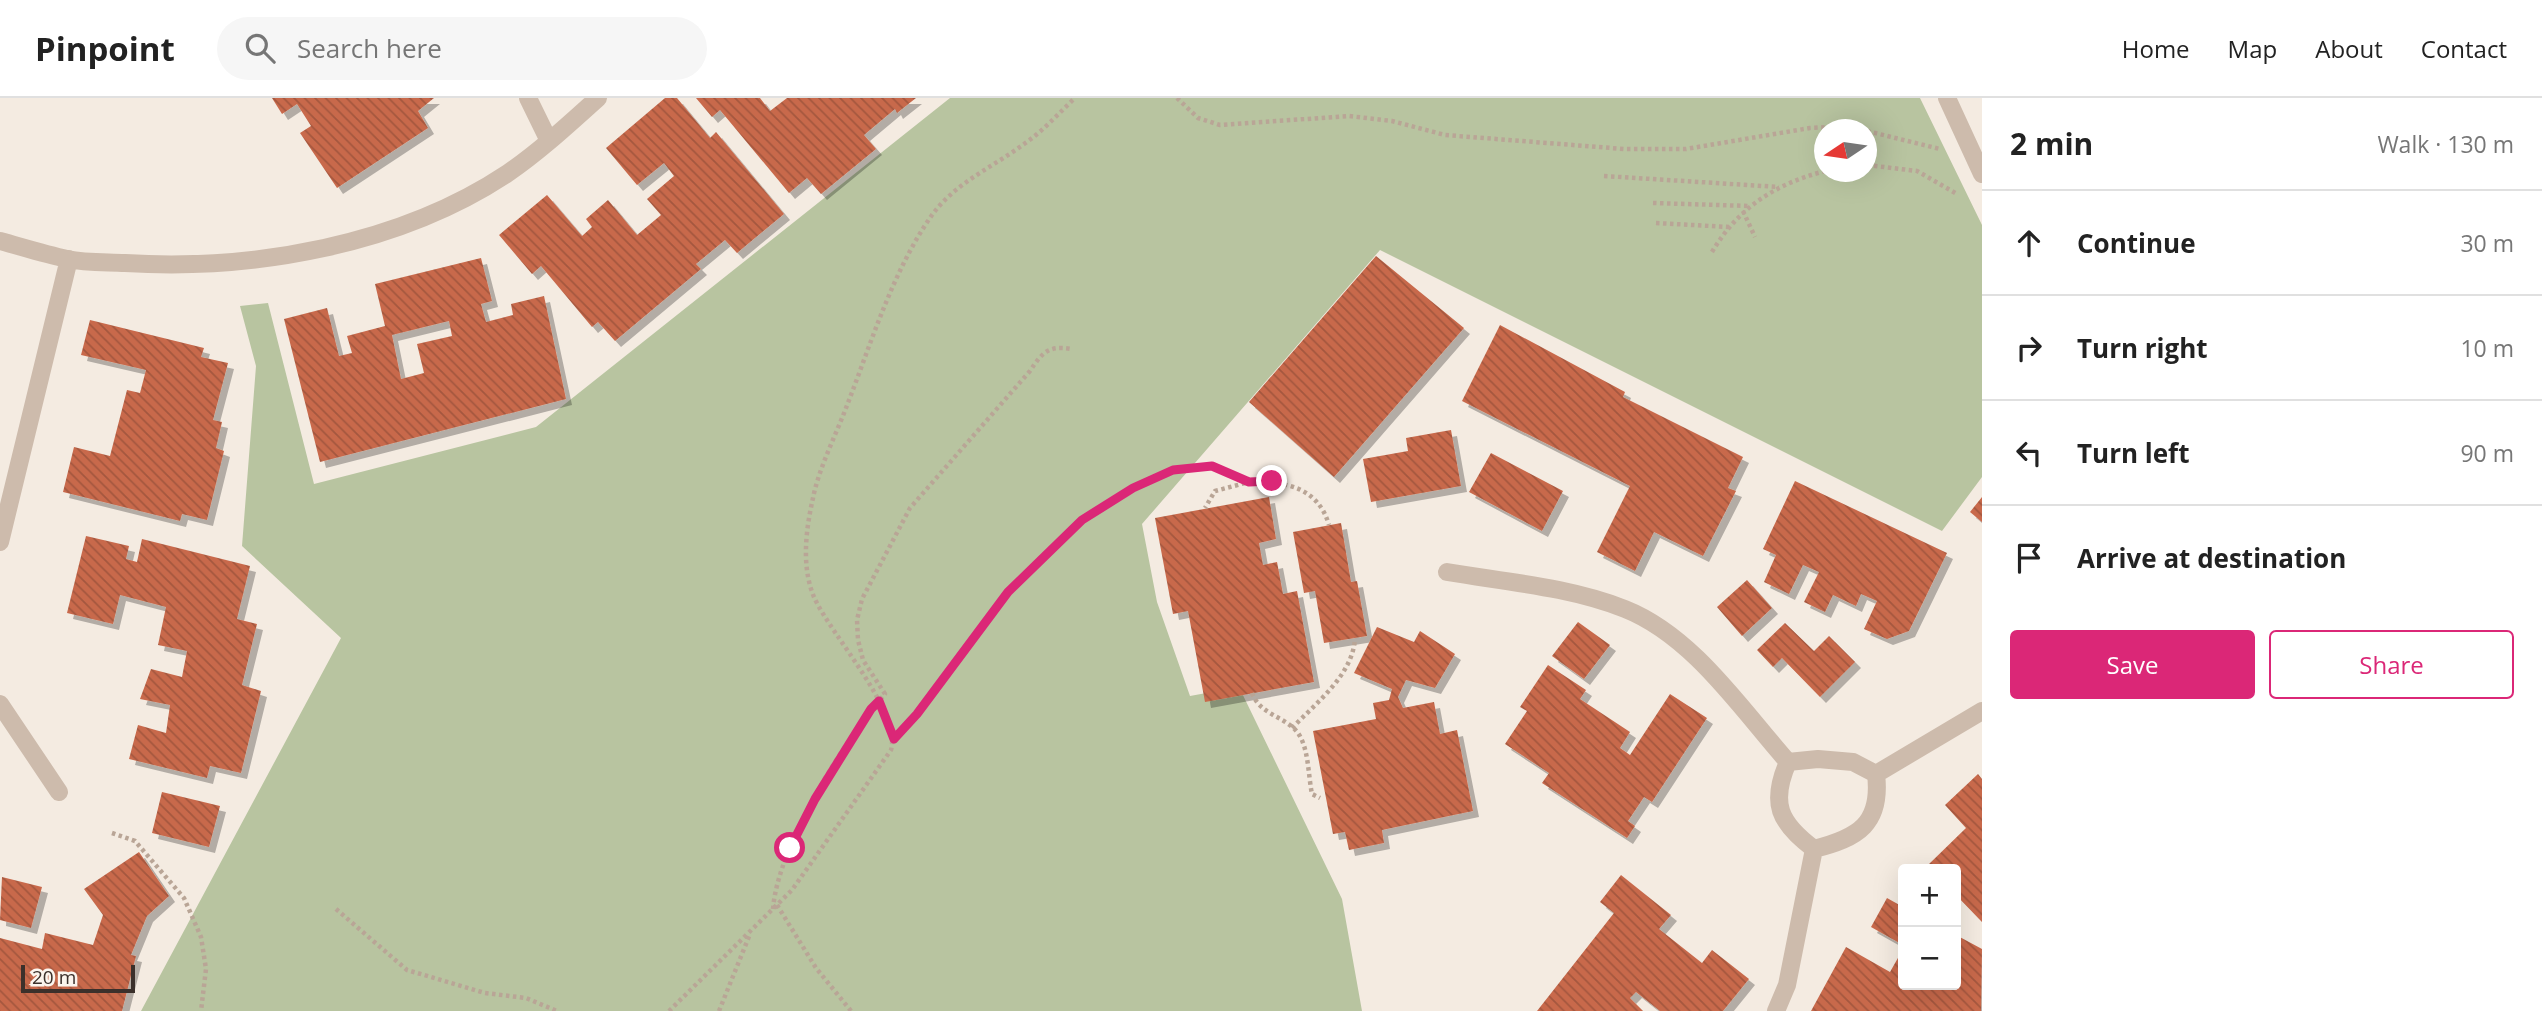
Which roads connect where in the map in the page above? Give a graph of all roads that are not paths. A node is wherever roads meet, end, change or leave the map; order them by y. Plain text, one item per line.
1 (527, 98) edge
2 (598, 98) edge
3 (1947, 98) edge
4 (549, 141) junction
5 (1982, 174) edge
6 (0, 241) edge
7 (69, 259) junction
8 (0, 541) edge
9 (1447, 572) dead end
10 (0, 704) edge
11 (1982, 711) edge
12 (1788, 762) junction
13 (1876, 774) junction
14 (58, 792) dead end
15 (1814, 849) junction
16 (1776, 1011) edge

1 - 4 street
2 - 4 street
3 - 5 street
4 - 7 street
6 - 7 street
7 - 8 street
9 - 12 street
10 - 14 street
11 - 13 street
12 - 13 street
12 - 15 street
13 - 15 street
15 - 16 street

